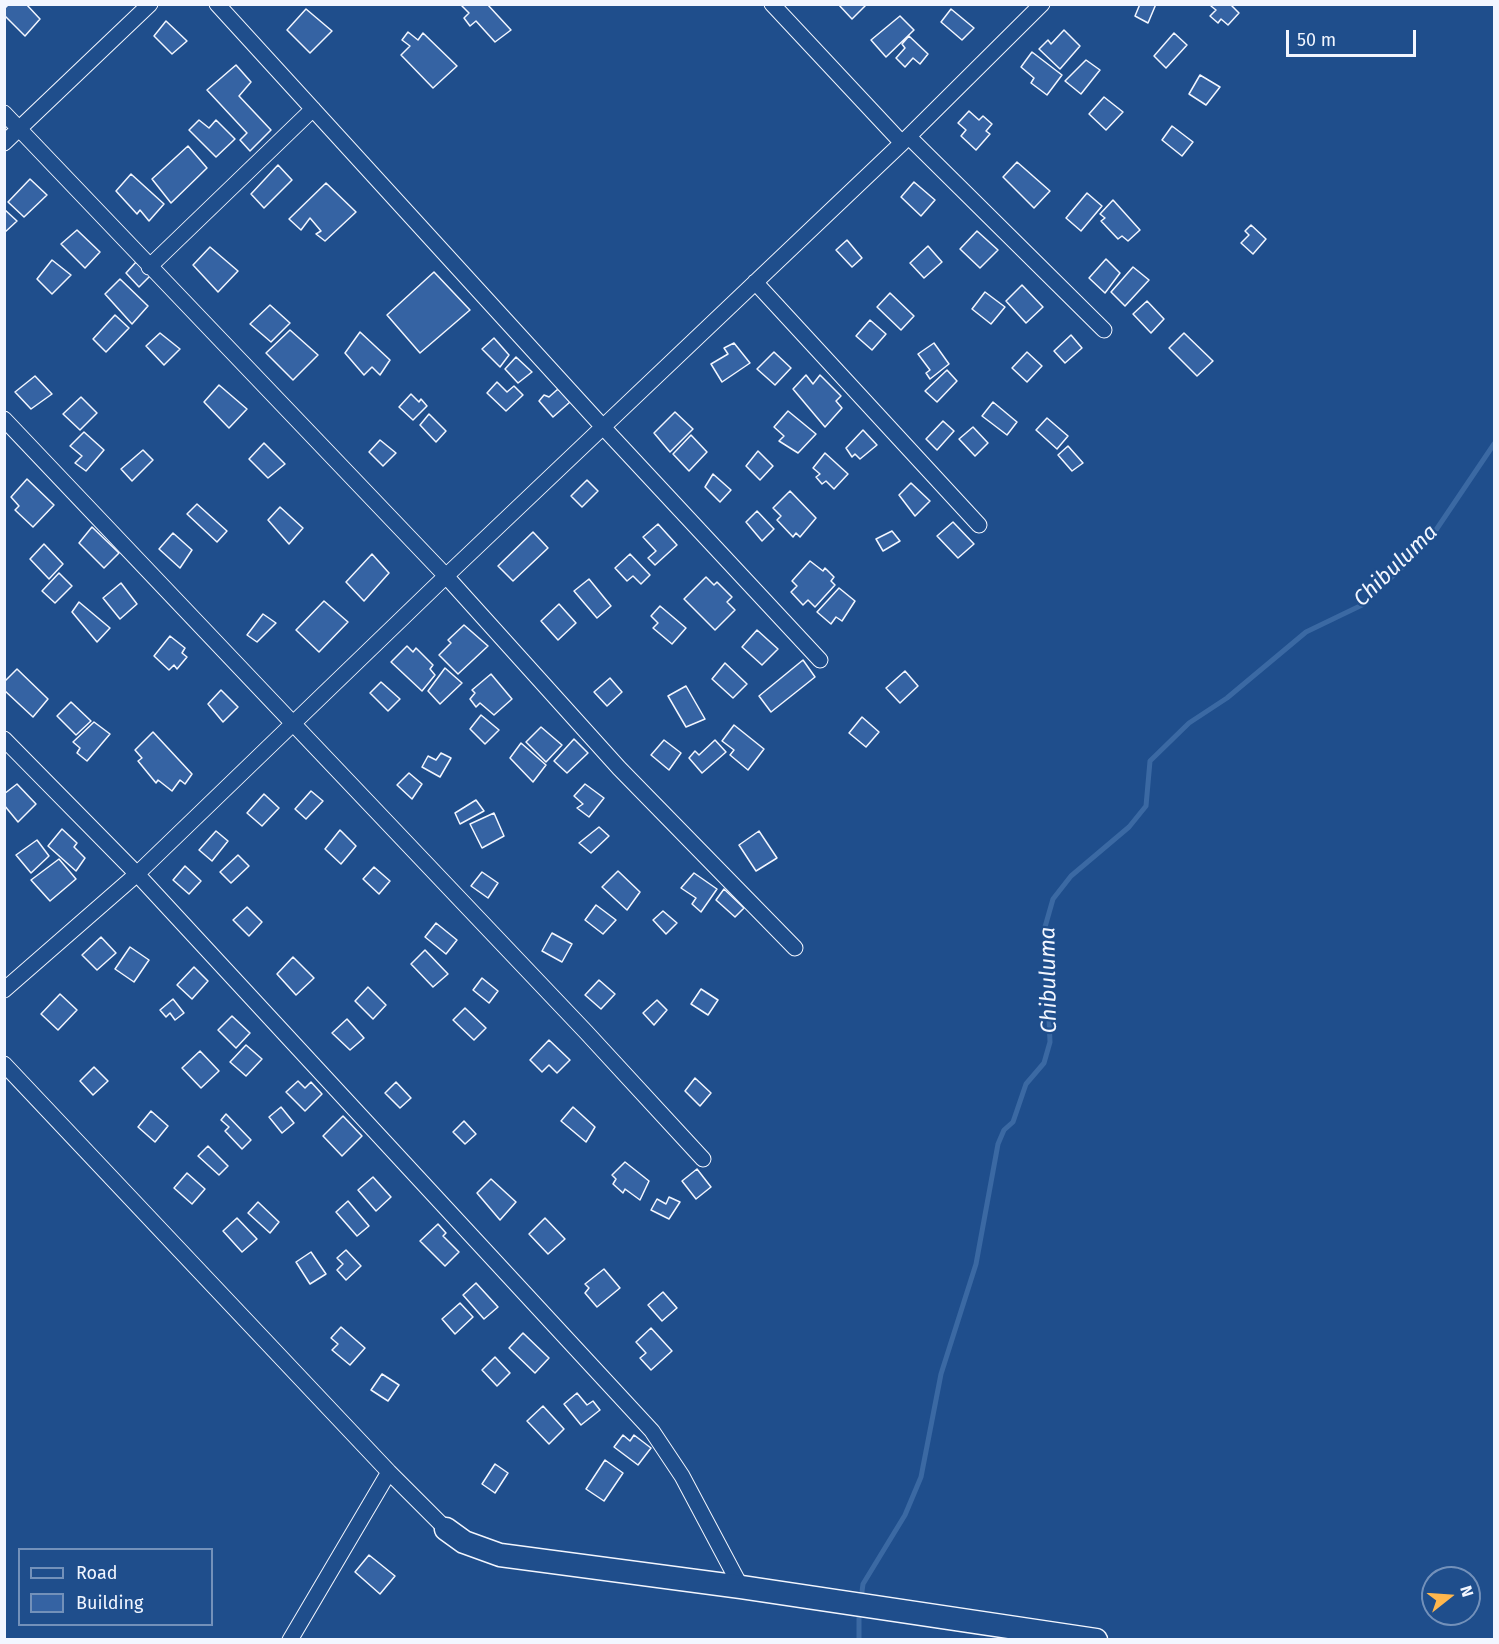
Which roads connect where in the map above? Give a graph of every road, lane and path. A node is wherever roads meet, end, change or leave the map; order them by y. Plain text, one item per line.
1 (150, 4) edge
2 (217, 4) edge
3 (772, 4) edge
4 (1042, 4) edge
5 (313, 110) junction
6 (4, 113) edge
7 (20, 129) junction
8 (905, 140) junction
9 (4, 143) edge
10 (150, 267) junction
11 (755, 282) junction
12 (1104, 330) dead end
13 (4, 419) edge
14 (603, 427) junction
15 (979, 525) dead end
16 (446, 576) junction
17 (820, 660) dead end
18 (292, 725) junction
19 (4, 739) edge
20 (137, 874) junction
21 (795, 948) dead end
22 (4, 990) edge
23 (4, 1065) edge
24 (703, 1160) dead end
25 (389, 1472) junction
26 (446, 1529) joint
27 (741, 1587) junction
28 (290, 1640) edge
29 (1096, 1640) edge

1 - 7 street
2 - 5 street
3 - 8 street
4 - 8 street
5 - 10 street
5 - 14 street
6 - 7 street
7 - 9 street
7 - 10 street
8 - 11 street
8 - 12 street
10 - 16 street
11 - 14 street
11 - 15 street
13 - 18 street
14 - 16 street
14 - 17 street
16 - 18 street
16 - 21 street
18 - 20 street
18 - 24 street
19 - 20 street
20 - 22 street
20 - 27 street
23 - 25 street
25 - 26 street
25 - 28 street
26 - 27 street
27 - 29 street

